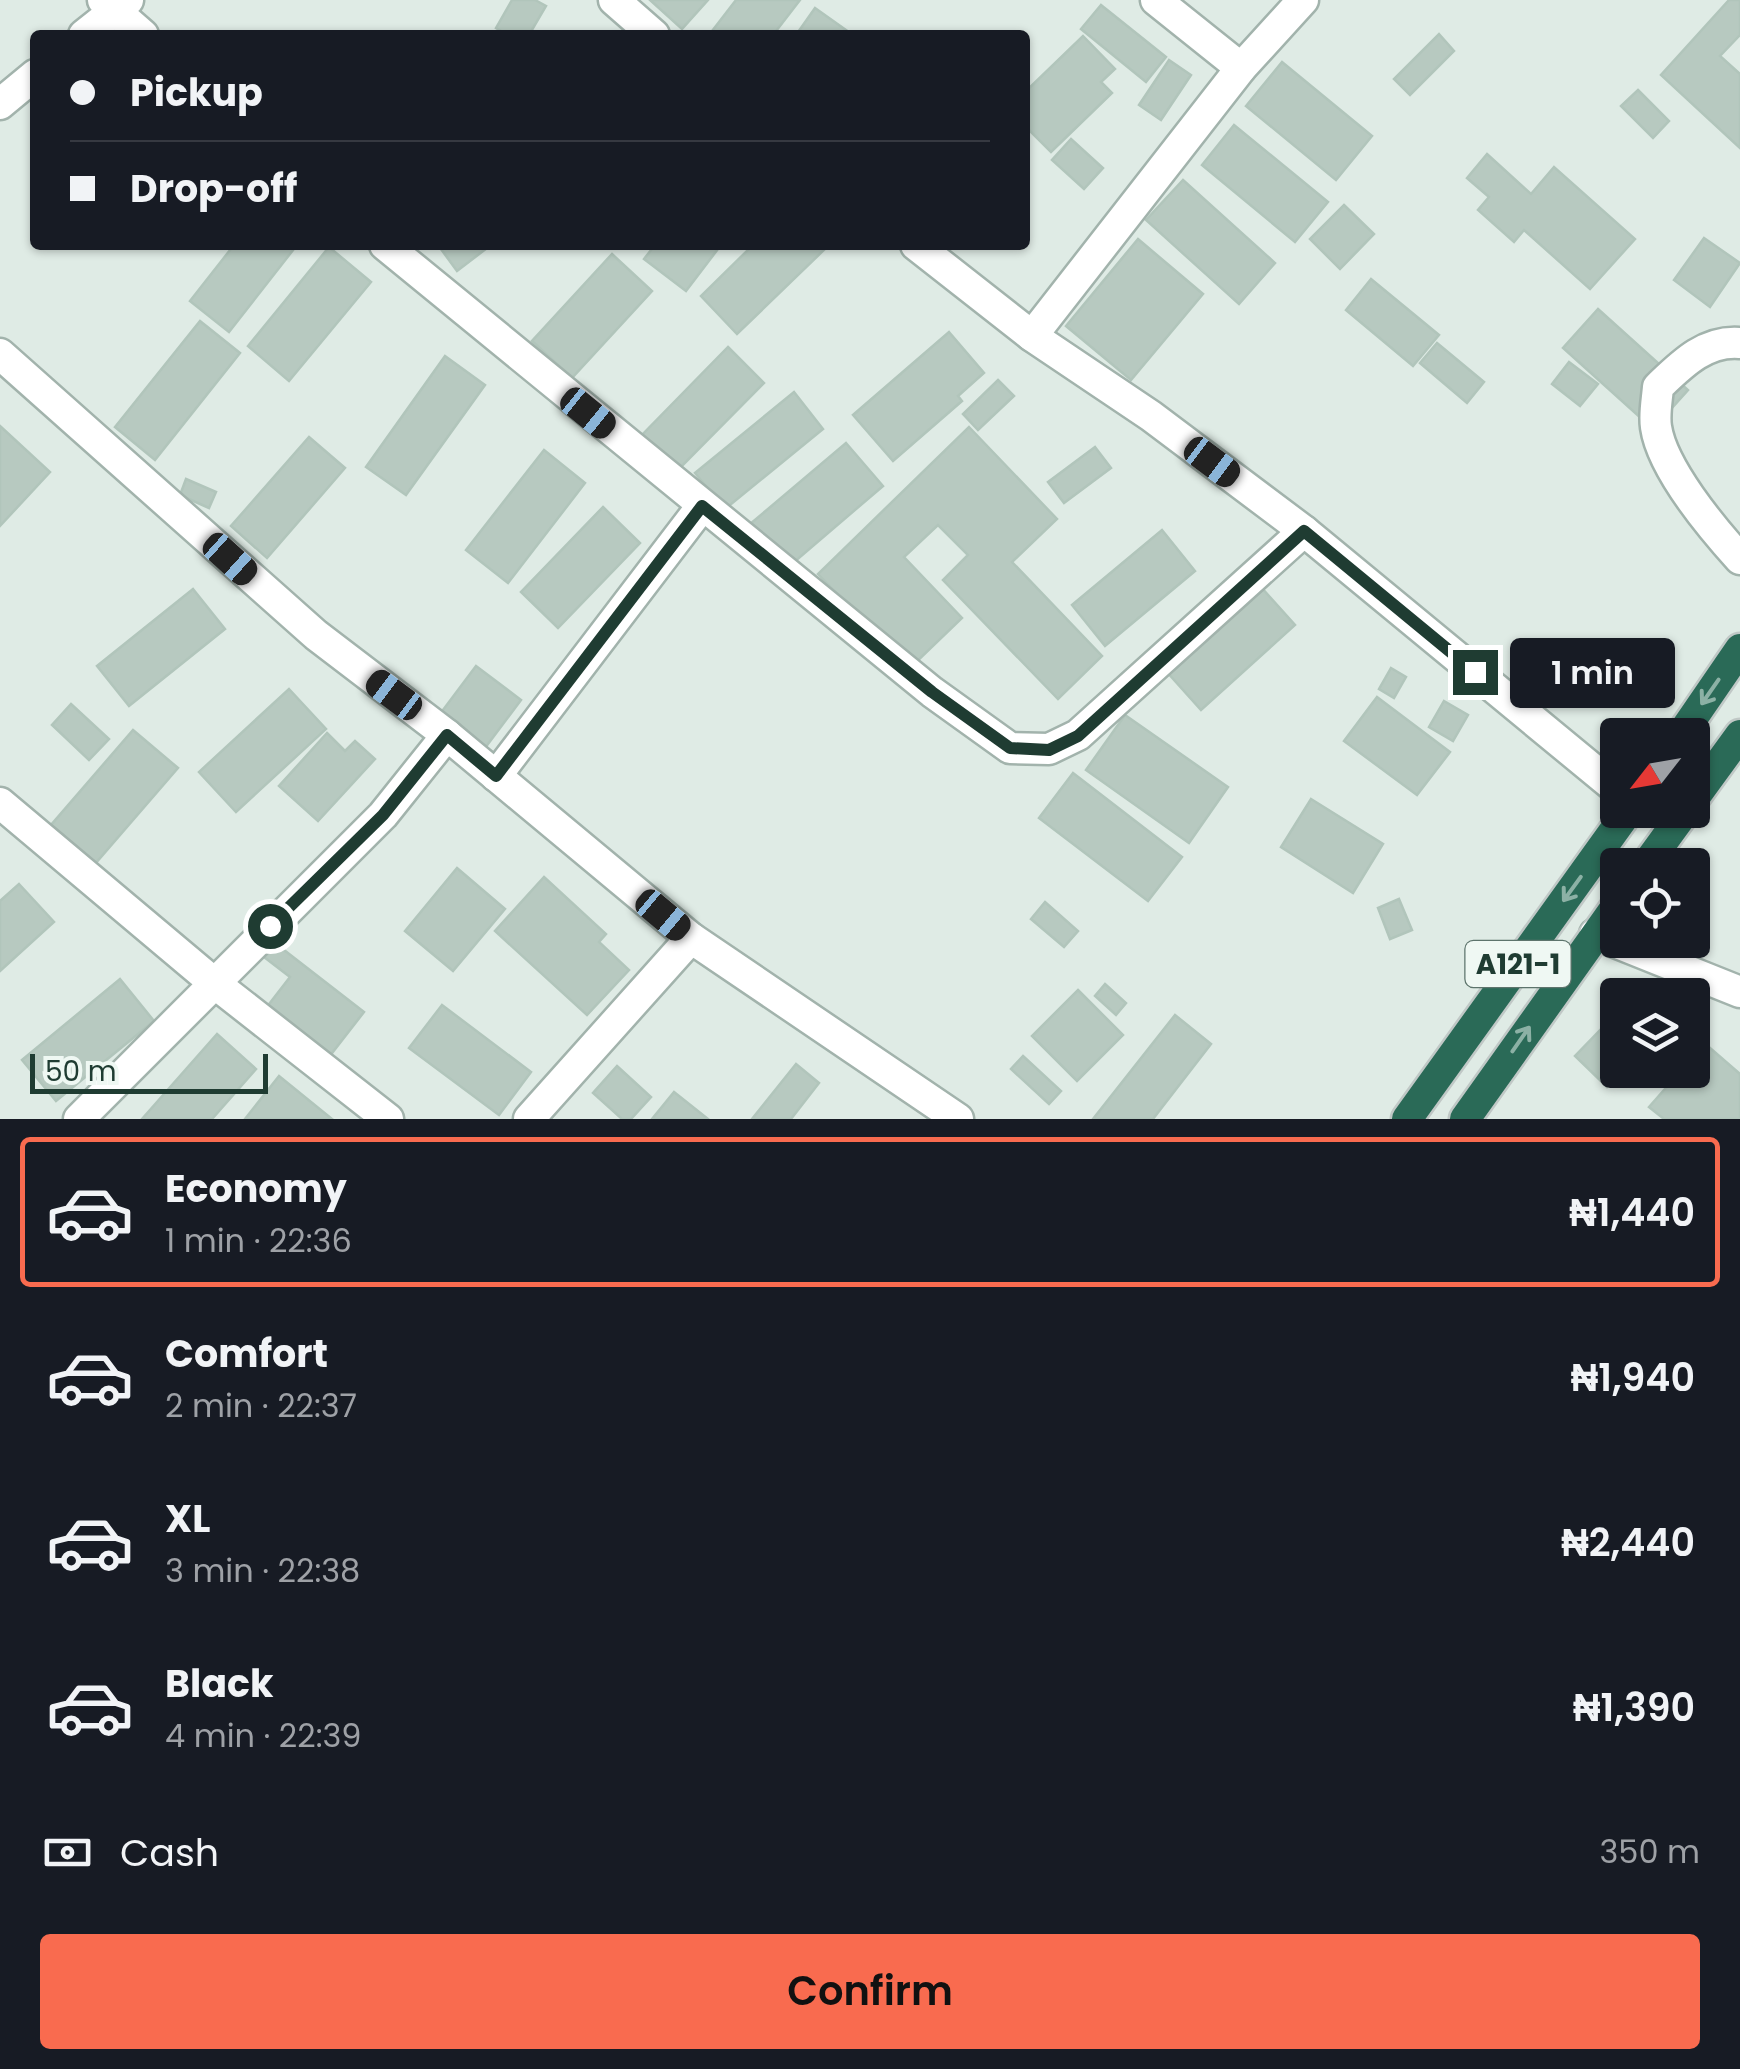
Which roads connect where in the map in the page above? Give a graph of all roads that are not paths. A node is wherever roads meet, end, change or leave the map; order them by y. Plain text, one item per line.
1 (614, 0) edge
2 (1156, 0) edge
3 (1303, 0) edge
4 (115, 3) edge
5 (89, 30) edge
6 (139, 30) edge
7 (648, 30) edge
8 (1241, 68) junction
9 (30, 79) edge
10 (0, 104) edge
11 (391, 250) edge
12 (922, 250) edge
13 (1032, 336) junction
14 (1740, 343) edge
15 (0, 354) edge
16 (702, 506) junction
17 (1304, 531) junction
18 (1740, 559) edge
19 (1740, 649) edge
20 (1693, 718) edge
21 (447, 735) junction
22 (1740, 736) edge
23 (1600, 775) edge
24 (496, 776) junction
25 (1710, 777) edge
26 (0, 804) edge
27 (1616, 828) edge
28 (1600, 927) edge
29 (1595, 934) junction
30 (691, 938) junction
31 (213, 982) junction
32 (1740, 992) edge
33 (79, 1119) edge
34 (388, 1119) edge
35 (529, 1119) edge
36 (958, 1119) edge
37 (1407, 1119) edge
38 (1465, 1119) edge

1 - 7 street
2 - 8 street
3 - 8 street
4 - 5 street
4 - 6 street
8 - 13 street
9 - 10 street
11 - 16 street
12 - 13 street
13 - 17 street
14 - 18 street
15 - 21 street
16 - 17 street
16 - 24 street
17 - 23 street
19 -> 20 highway
21 - 24 street
21 - 31 street
22 - 25 highway
24 - 30 street
26 - 31 street
27 -> 37 highway, A121-1
28 - 29 highway, A121-1
29 - 32 street
38 -> 29 highway, A121-1
30 - 35 street
30 - 36 street
31 - 33 street
31 - 34 street

